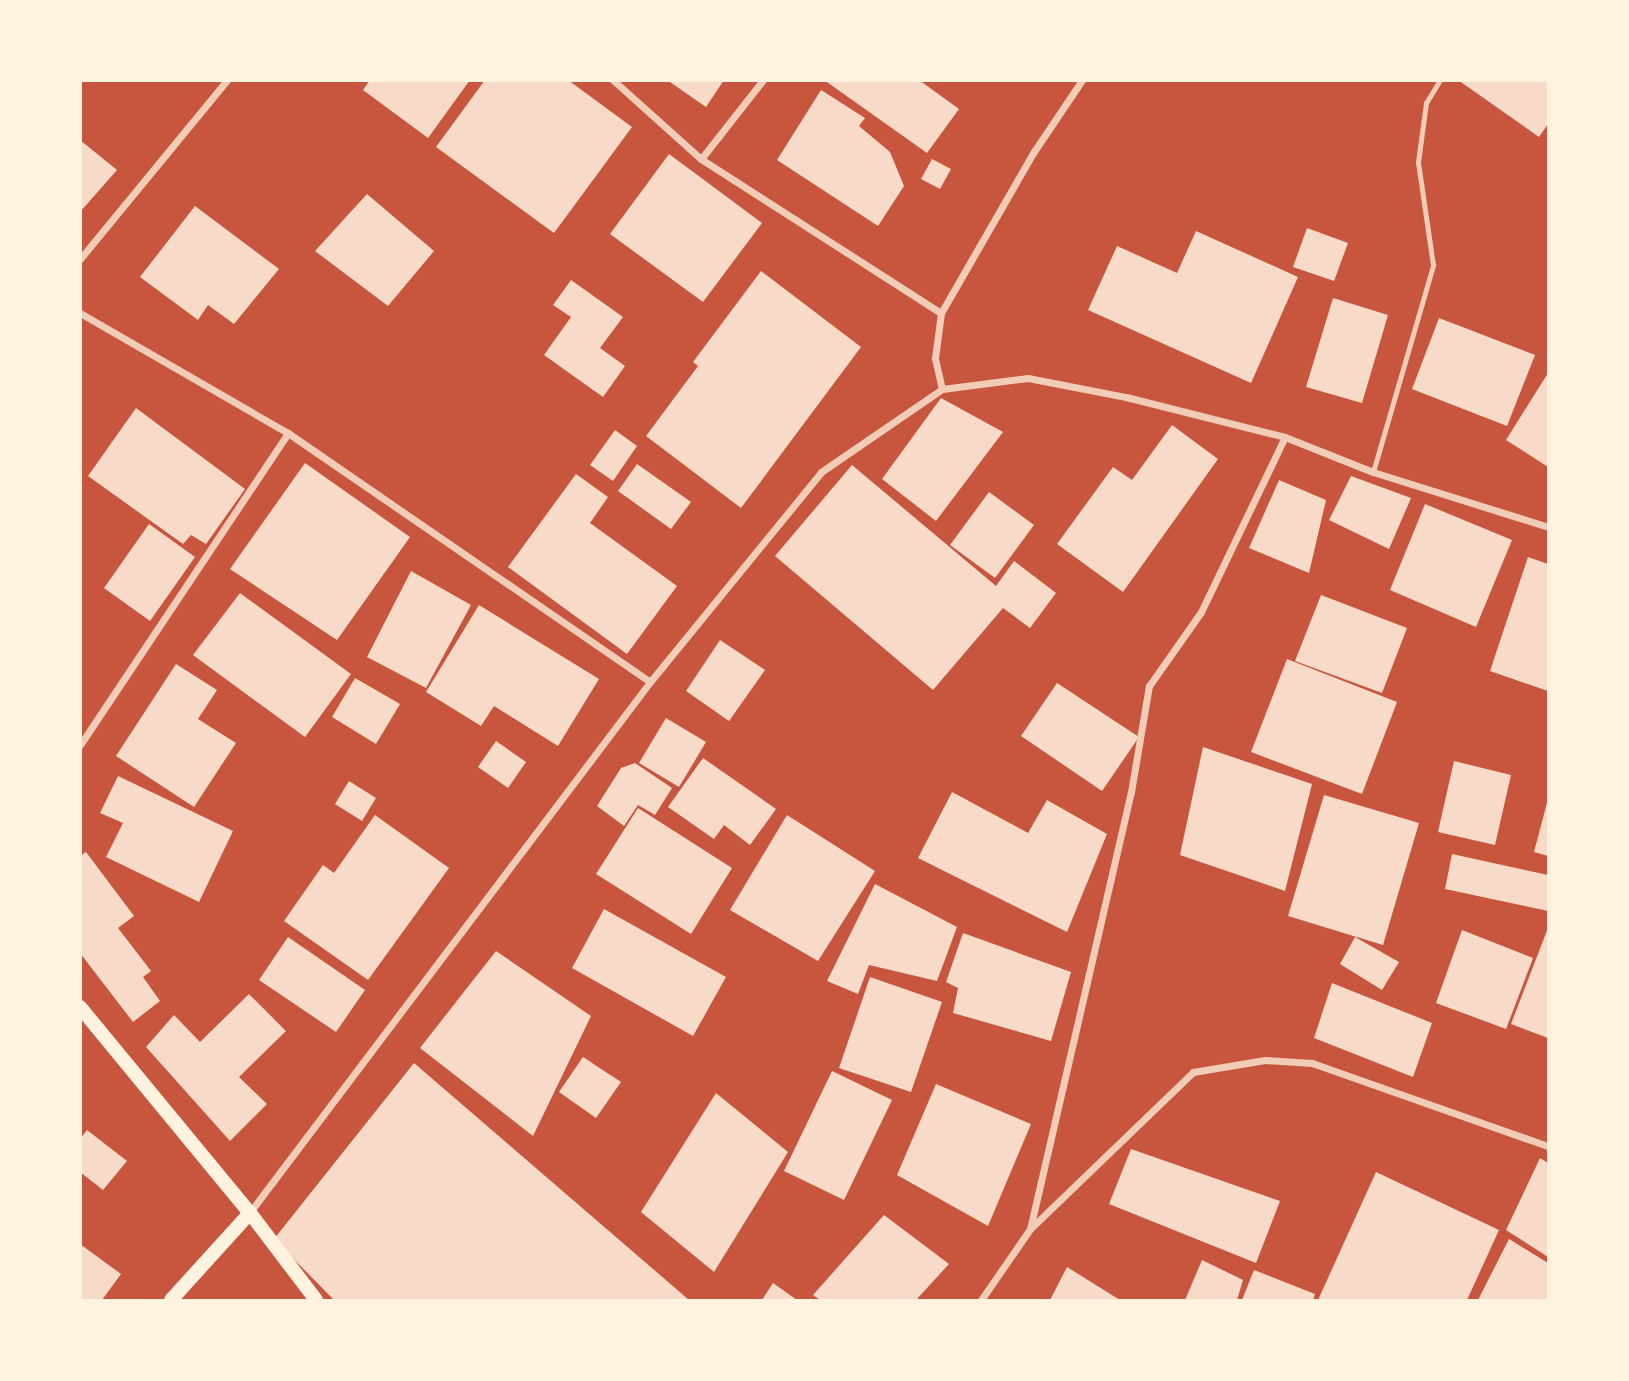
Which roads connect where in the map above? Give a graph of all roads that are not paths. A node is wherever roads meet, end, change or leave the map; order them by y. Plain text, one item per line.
1 (227, 80) edge
2 (613, 80) edge
3 (763, 80) edge
4 (1082, 80) edge
5 (1440, 80) edge
6 (701, 159) junction
7 (80, 259) edge
8 (80, 313) edge
9 (941, 313) junction
10 (942, 389) junction
11 (288, 433) junction
12 (1284, 437) junction
13 (1373, 472) junction
14 (1549, 527) edge
15 (650, 682) junction
16 (80, 745) edge
17 (80, 1007) edge
18 (1549, 1146) edge
19 (250, 1213) junction
20 (1030, 1229) junction
21 (171, 1300) edge
22 (316, 1300) edge
23 (981, 1300) edge

1 - 7 street
2 - 6 street
3 - 6 street
4 - 9 street
5 - 13 lane
6 - 9 street
8 - 11 street
9 - 10 street
10 - 12 street
10 - 15 street
11 - 15 street
11 - 16 street
12 - 13 street
12 - 20 street
13 - 14 street
15 - 19 street
17 - 19 main road
18 - 20 street
19 - 21 main road
19 - 22 main road
20 - 23 street

